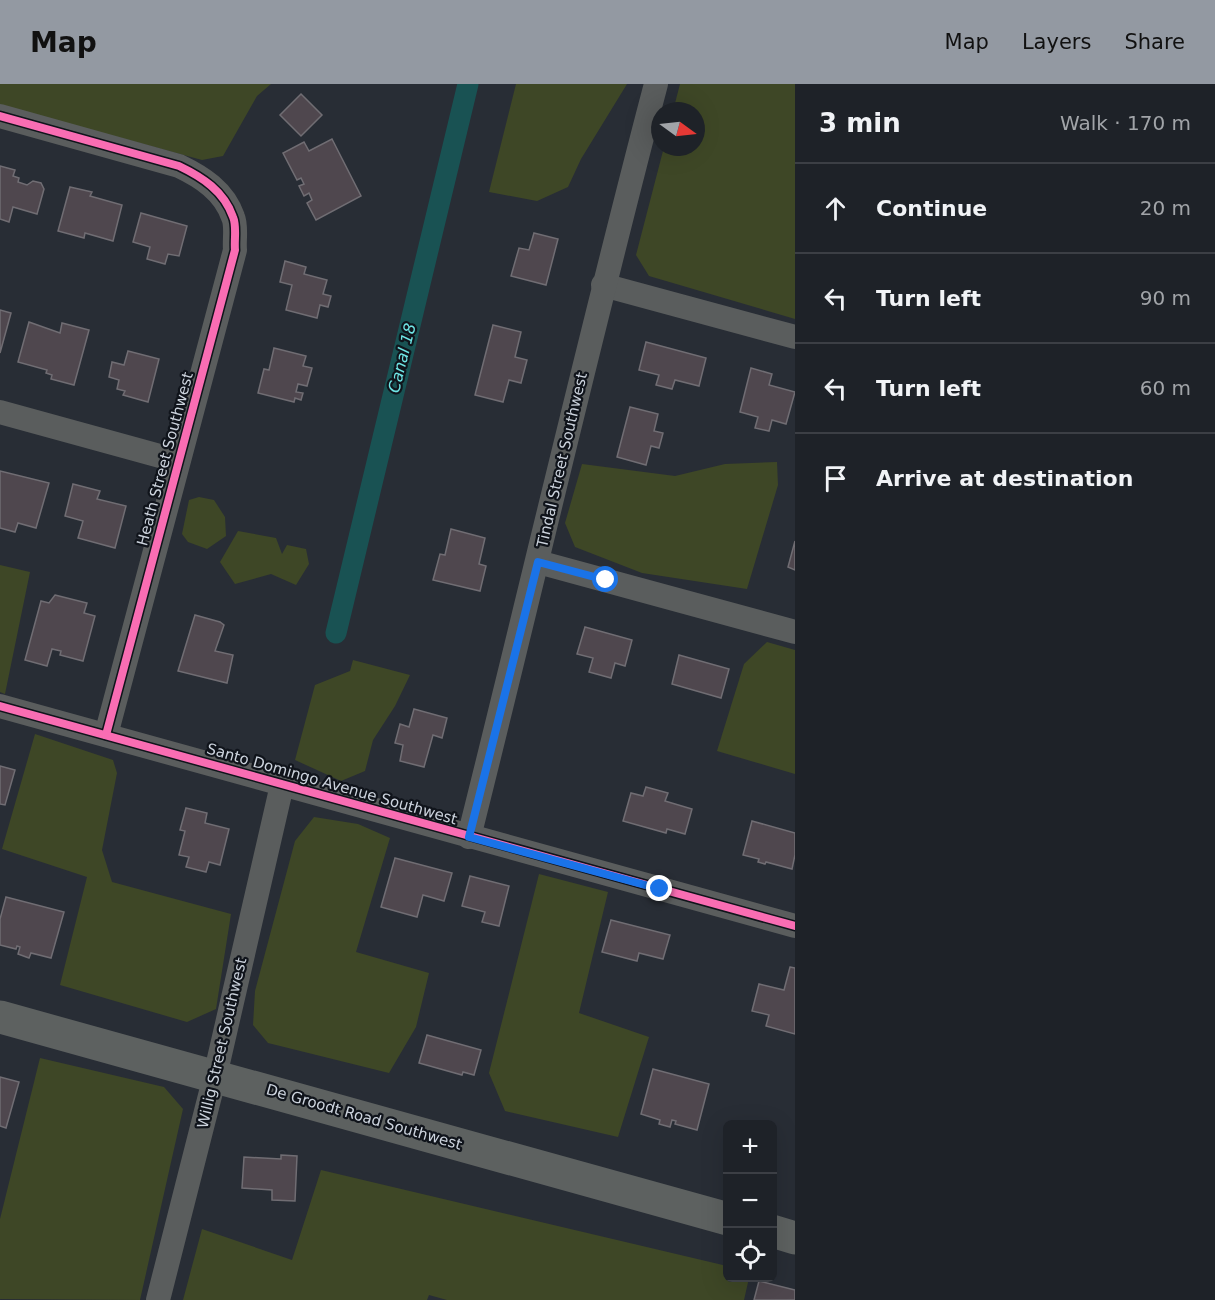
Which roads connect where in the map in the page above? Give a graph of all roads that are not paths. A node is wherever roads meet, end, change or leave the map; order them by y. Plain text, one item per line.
1 (656, 84) edge
2 (0, 116) edge
3 (603, 285) junction
4 (795, 337) edge
5 (0, 412) edge
6 (178, 461) junction
7 (538, 562) junction
8 (795, 632) edge
9 (0, 706) edge
10 (106, 735) junction
11 (282, 784) junction
12 (469, 837) junction
13 (795, 926) edge
14 (0, 1017) edge
15 (215, 1076) junction
16 (723, 1218) edge
17 (777, 1233) edge
18 (795, 1238) edge
19 (158, 1300) edge

1 - 3 street, Tindal Street Southwest
2 - 6 street, Heath Street Southwest
3 - 4 street
3 - 7 street, Tindal Street Southwest
5 - 6 street
6 - 10 street, Heath Street Southwest
7 - 8 street
7 - 12 street, Tindal Street Southwest
9 - 10 street, Santo Domingo Avenue Southwest
10 - 11 street, Santo Domingo Avenue Southwest
11 - 12 street, Santo Domingo Avenue Southwest
11 - 15 street, Willig Street Southwest
12 - 13 street, Santo Domingo Avenue Southwest
14 - 15 street, De Groodt Road Southwest
15 - 16 street, De Groodt Road Southwest
15 - 19 street, Willig Street Southwest
17 - 18 street

